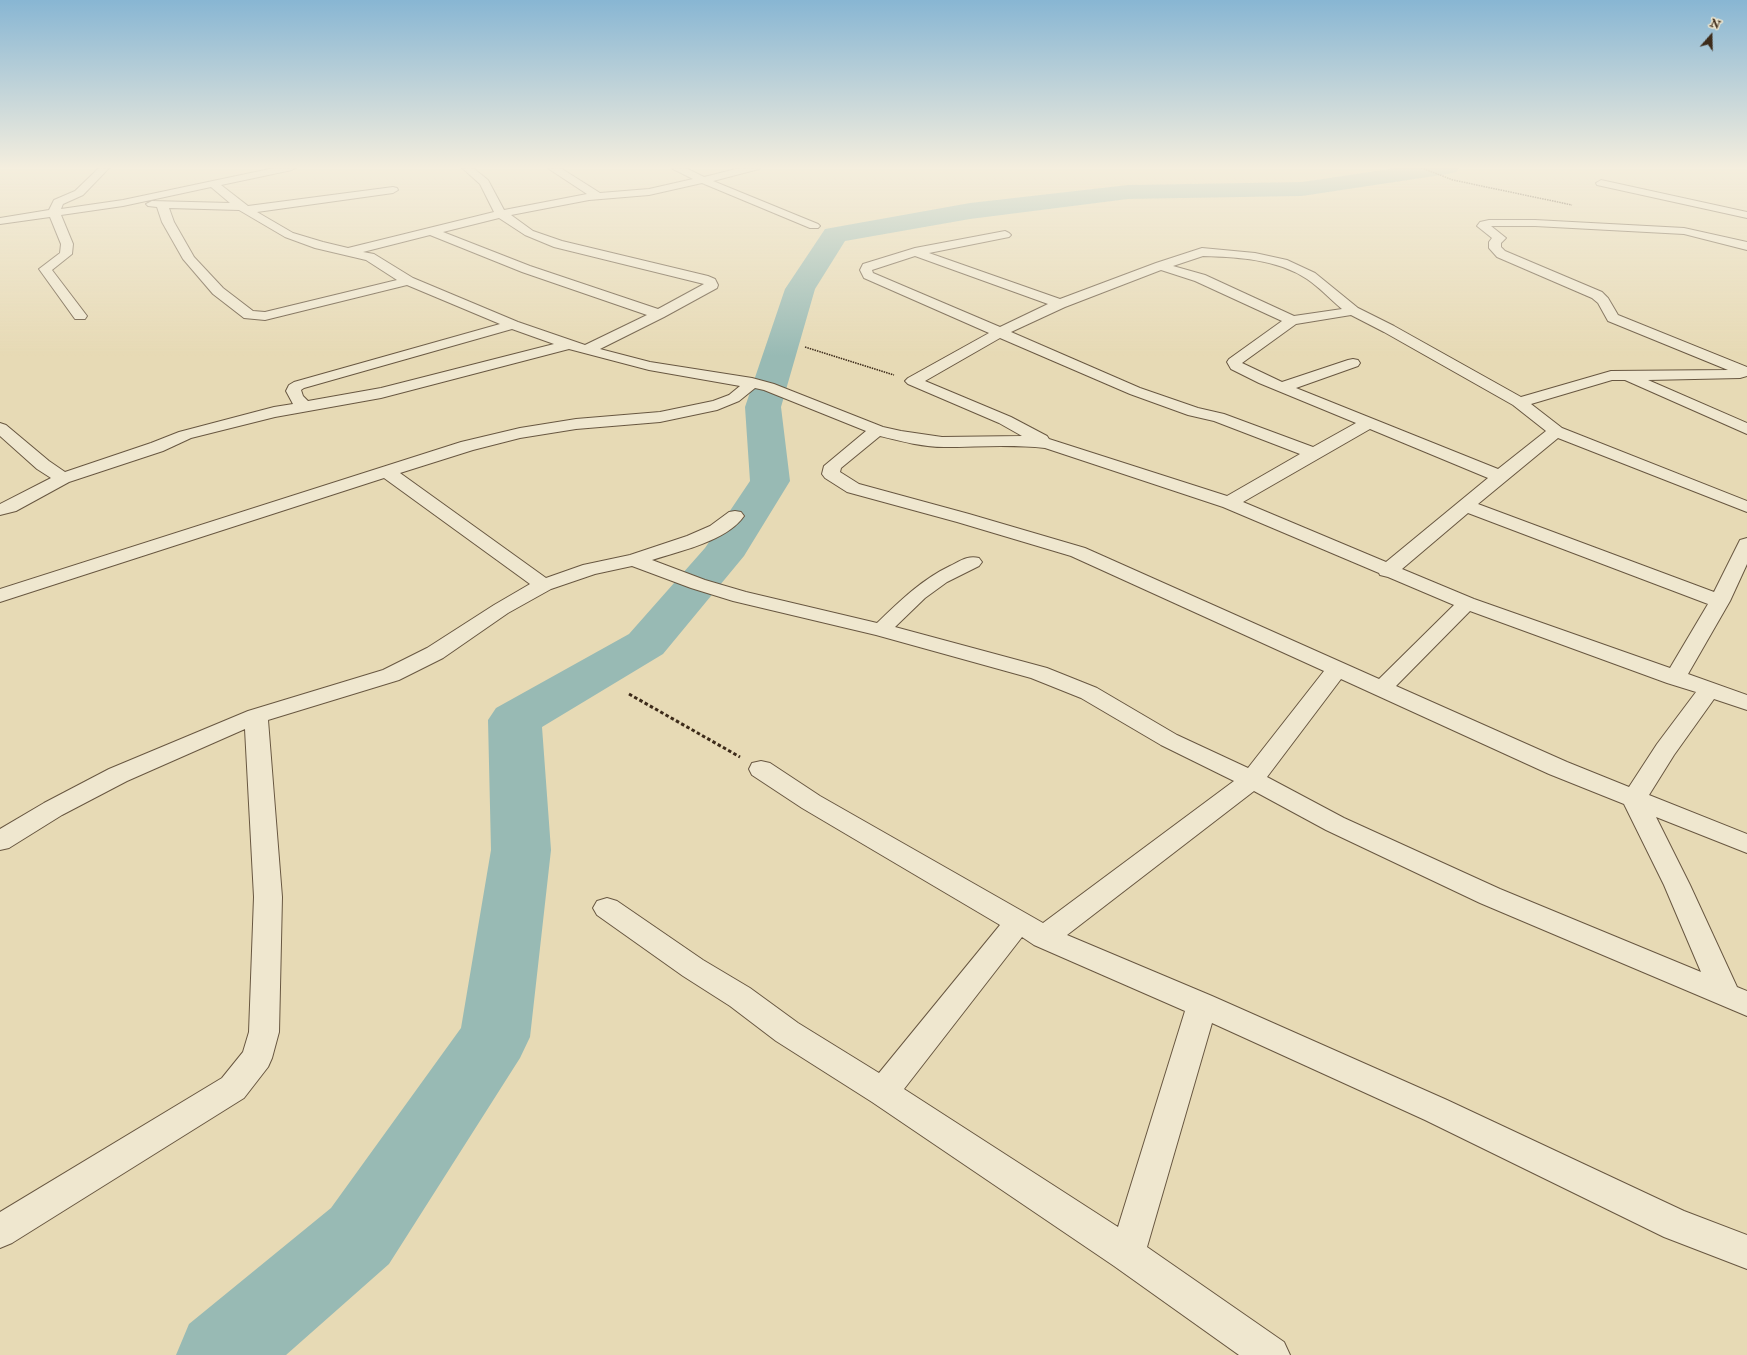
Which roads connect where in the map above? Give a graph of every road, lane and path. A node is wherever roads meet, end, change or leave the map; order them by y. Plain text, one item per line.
1 (61, 230) edge
2 (173, 230) edge
3 (281, 230) edge
4 (433, 230) edge
5 (525, 230) edge
6 (1489, 230) edge
7 (1670, 230) edge
8 (430, 231) junction
9 (1005, 235) dead end
10 (382, 245) junction
11 (1747, 246) edge
12 (351, 252) junction
13 (915, 252) junction
14 (370, 257) junction
15 (1160, 266) junction
16 (408, 281) junction
17 (1060, 304) junction
18 (1353, 311) junction
19 (659, 314) junction
20 (80, 316) dead end
21 (1292, 320) junction
22 (513, 325) junction
23 (998, 332) junction
24 (569, 345) junction
25 (805, 347) dead end
26 (431, 348) junction
27 (586, 350) junction
28 (1352, 363) dead end
29 (463, 373) junction
30 (1747, 373) edge
31 (1624, 375) junction
32 (913, 381) junction
33 (752, 383) junction
34 (1283, 387) junction
35 (1519, 402) junction
36 (304, 407) junction
37 (1369, 423) junction
38 (0, 428) edge
39 (1747, 429) edge
40 (877, 430) junction
41 (1556, 431) junction
42 (1047, 443) junction
43 (1315, 454) junction
44 (387, 472) junction
45 (1499, 476) junction
46 (62, 478) junction
47 (1230, 503) junction
48 (1466, 506) junction
49 (1747, 507) edge
50 (0, 510) edge
51 (735, 516) dead end
52 (1747, 544) edge
53 (634, 560) junction
54 (972, 562) dead end
55 (1742, 567) edge
56 (1387, 571) junction
57 (544, 585) junction
58 (0, 596) edge
59 (1720, 601) junction
60 (1467, 603) junction
61 (881, 630) junction
62 (1338, 668) junction
63 (1675, 678) junction
64 (1382, 688) junction
65 (1709, 690) junction
66 (629, 694) dead end
67 (1747, 702) edge
68 (256, 716) junction
69 (761, 770) joint
70 (1252, 780) junction
71 (1634, 799) junction
72 (0, 841) edge
73 (1747, 844) edge
74 (607, 908) dead end
75 (1018, 922) junction
76 (1044, 937) junction
77 (1737, 1000) edge
78 (1202, 1004) junction
79 (882, 1092) junction
80 (0, 1231) edge
81 (1747, 1252) edge
82 (1127, 1254) junction
83 (1271, 1355) edge

1 - 20 street
2 - 16 street
3 - 12 street
4 - 8 street
5 - 19 street
6 - 30 street
7 - 11 street
8 - 10 street
8 - 19 street
9 - 13 street
10 - 12 street
10 - 14 street
12 - 14 street
13 - 17 street
13 - 23 street
14 - 16 street
15 - 17 street
15 - 18 street
15 - 21 street
16 - 22 street
17 - 23 street
18 - 21 street
18 - 35 street
19 - 27 street
21 - 34 street
22 - 24 street
22 - 26 street
23 - 32 street
23 - 43 street
24 - 27 street
24 - 29 street
25 - 32 path
26 - 29 street
26 - 36 street
27 - 33 street
28 - 34 street
29 - 36 street
30 - 31 street
31 - 35 street
31 - 39 street
32 - 42 street
33 - 40 street
33 - 44 street
34 - 37 street
35 - 41 street
36 - 46 street
37 - 43 street
37 - 45 street
38 - 46 street
40 - 42 street
40 - 62 street
41 - 45 street
41 - 49 street
42 - 47 street
43 - 47 street
44 - 57 street
44 - 58 street
45 - 48 street
46 - 50 street
47 - 56 street
48 - 56 street
48 - 59 street
51 - 53 street
52 - 55 street
53 - 57 street
53 - 61 street
54 - 61 street
55 - 59 street
56 - 60 street
57 - 68 street
59 - 63 street
60 - 63 street
60 - 64 street
61 - 70 street
62 - 64 street
62 - 70 street
63 - 65 street
64 - 71 street
65 - 67 street
65 - 71 street
66 - 69 path
68 - 72 street
68 - 80 street
69 - 75 street
70 - 76 street
70 - 77 street
71 - 73 street
71 - 77 street
74 - 79 street
75 - 76 street
75 - 79 street
76 - 78 street
78 - 81 street
78 - 82 street
79 - 82 street
82 - 83 street

